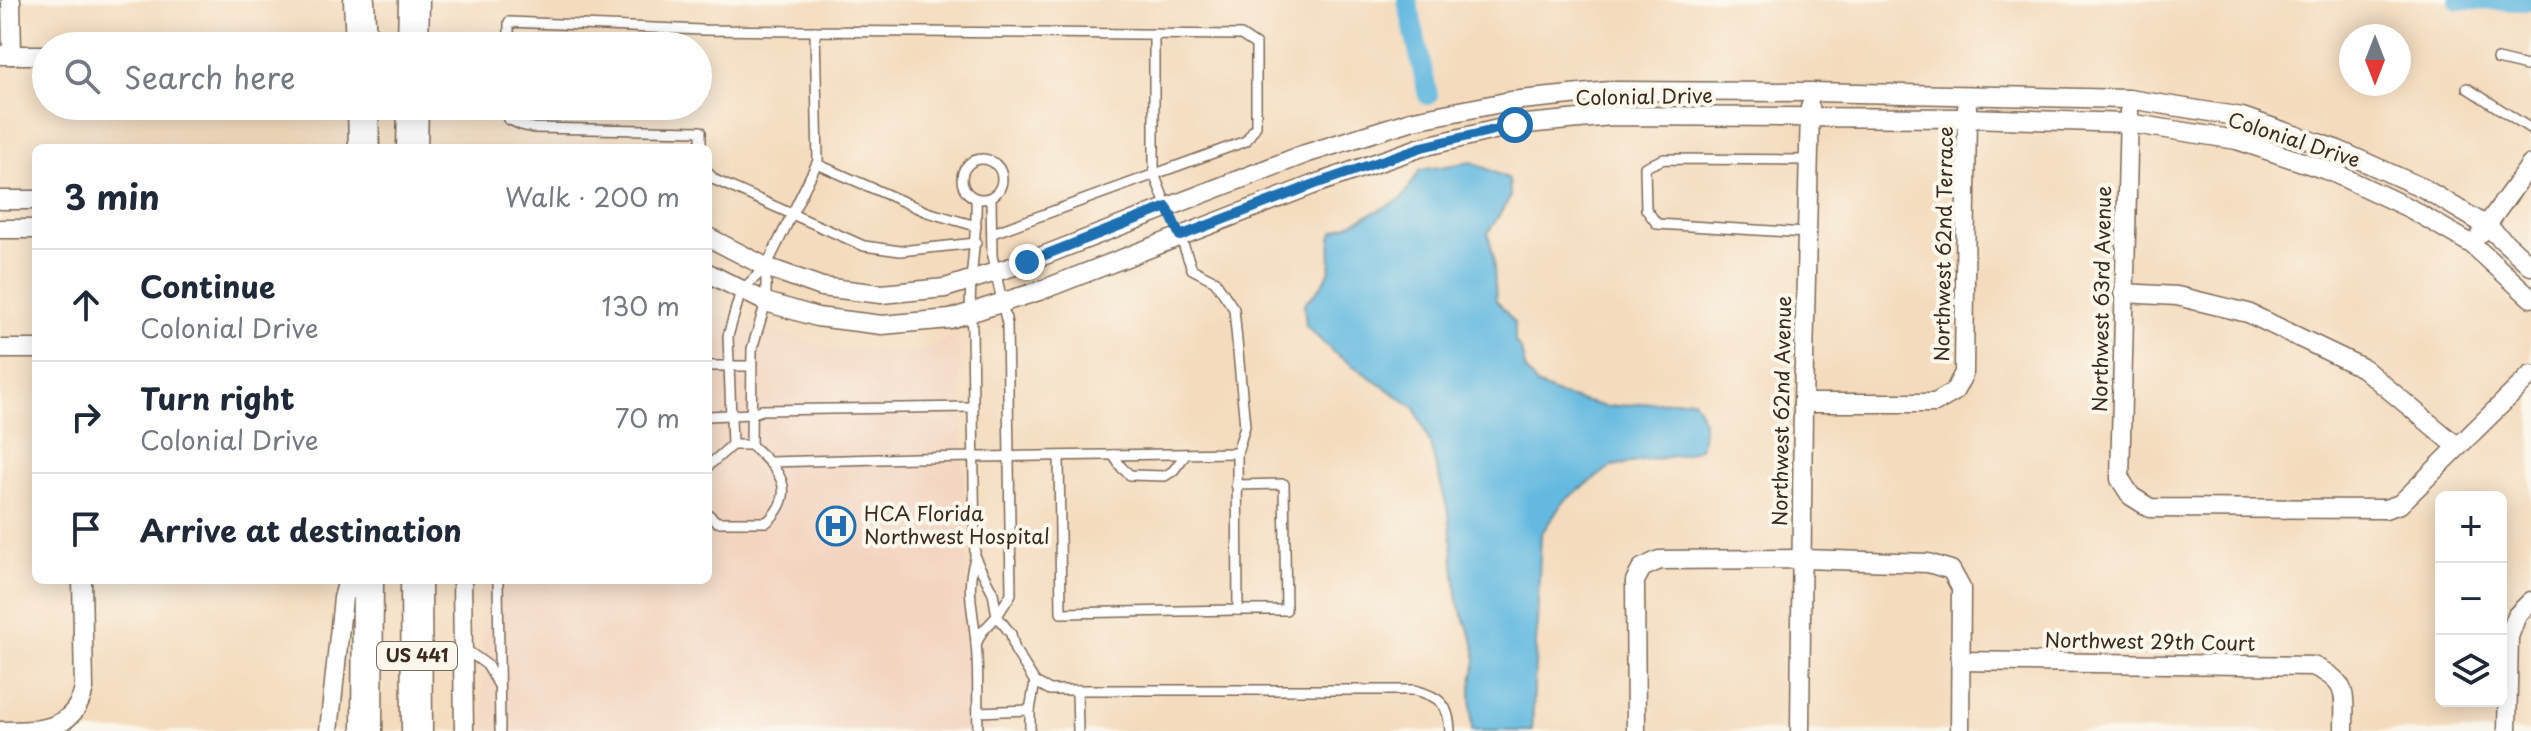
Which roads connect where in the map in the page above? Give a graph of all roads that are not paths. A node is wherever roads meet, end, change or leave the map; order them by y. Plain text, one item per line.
1 (11, 0) edge
2 (359, 0) edge
3 (414, 0) edge
4 (815, 31) junction
5 (360, 32) edge
6 (413, 32) edge
7 (509, 32) edge
8 (1154, 34) junction
9 (6, 55) edge
10 (32, 55) edge
11 (2497, 59) dead end
12 (2531, 67) edge
13 (2467, 88) dead end
14 (1811, 92) junction
15 (1967, 95) junction
16 (2129, 99) junction
17 (1809, 118) junction
18 (1967, 118) junction
19 (363, 120) edge
20 (413, 120) edge
21 (510, 120) edge
22 (1414, 120) junction
23 (2128, 123) junction
24 (2531, 129) edge
25 (364, 144) edge
26 (412, 144) edge
27 (701, 144) edge
28 (1422, 147) junction
29 (1305, 154) junction
30 (1808, 160) junction
31 (817, 164) junction
32 (2531, 164) edge
33 (1154, 174) junction
34 (712, 177) edge
35 (1315, 184) junction
36 (991, 198) junction
37 (976, 199) junction
38 (0, 200) edge
39 (32, 200) edge
40 (1167, 207) junction
41 (792, 216) junction
42 (976, 226) junction
43 (2487, 226) junction
44 (0, 229) edge
45 (32, 229) edge
46 (993, 233) junction
47 (1807, 233) junction
48 (1180, 236) junction
49 (712, 239) edge
50 (976, 243) junction
51 (2473, 245) junction
52 (2531, 266) edge
53 (766, 267) junction
54 (995, 273) junction
55 (712, 275) edge
56 (972, 281) junction
57 (741, 291) junction
58 (2123, 293) junction
59 (2531, 298) edge
60 (766, 302) junction
61 (1003, 302) junction
62 (970, 313) junction
63 (0, 349) edge
64 (32, 349) edge
65 (730, 365) junction
66 (712, 366) edge
67 (751, 366) junction
68 (2531, 375) edge
69 (1803, 403) junction
70 (973, 407) junction
71 (751, 414) junction
72 (712, 416) edge
73 (731, 416) junction
74 (732, 445) junction
75 (751, 445) junction
76 (2458, 447) junction
77 (1237, 453) junction
78 (1186, 454) junction
79 (1113, 455) junction
80 (1059, 456) junction
81 (1008, 457) junction
82 (974, 458) junction
83 (712, 462) edge
84 (770, 462) junction
85 (1236, 485) junction
86 (712, 518) edge
87 (975, 558) junction
88 (1803, 559) junction
89 (82, 584) edge
90 (347, 584) edge
91 (368, 584) edge
92 (416, 584) edge
93 (462, 584) edge
94 (498, 584) edge
95 (2531, 601) edge
96 (1238, 610) junction
97 (997, 616) junction
98 (976, 644) junction
99 (463, 648) junction
100 (1961, 661) junction
101 (1035, 682) junction
102 (500, 687) junction
103 (1077, 690) junction
104 (1030, 710) junction
105 (978, 712) junction
106 (0, 731) edge
107 (329, 731) edge
108 (367, 731) edge
109 (417, 731) edge
110 (464, 731) edge
111 (500, 731) edge
112 (978, 731) edge
113 (1030, 731) edge
114 (1078, 731) edge
115 (1450, 731) edge
116 (1636, 731) edge
117 (1800, 731) edge
118 (1960, 731) edge
119 (2344, 731) edge
120 (2507, 731) edge

1 - 9 street
2 - 5 main road
3 - 6 main road
4 - 7 lane
4 - 8 lane
4 - 31 lane
8 - 33 lane
8 - 33 lane
9 - 10 street
11 - 12 lane
13 - 24 lane
14 - 15 street, Colonial Drive
14 - 17 street, Northwest 62nd Avenue
14 - 22 street, Colonial Drive
15 - 16 street, Colonial Drive
15 - 18 street, Northwest 62nd Terrace
16 - 23 street, Northwest 63rd Avenue
16 - 43 street, Colonial Drive
17 - 18 street, Colonial Drive
17 - 28 street, Colonial Drive
17 - 30 street, Northwest 62nd Avenue
18 - 23 street, Colonial Drive
18 - 69 street, Northwest 62nd Terrace
19 - 25 main road
20 - 26 main road
21 - 27 lane
22 - 28 street
22 - 29 street, Colonial Drive
23 - 51 street, Colonial Drive
23 - 58 street, Northwest 63rd Avenue
28 - 35 street, Colonial Drive
29 - 35 street
29 - 40 street, Colonial Drive
30 - 47 street, Northwest 62nd Avenue
30 - 47 lane
31 - 41 lane
31 - 42 lane
32 - 43 street
33 - 40 lane
33 - 46 lane
34 - 41 lane
35 - 48 street, Colonial Drive
36 - 37 lane
36 - 37 lane
36 - 46 lane
37 - 42 lane
38 - 39 street
40 - 48 street
40 - 54 street, Colonial Drive
41 - 50 lane
41 - 53 lane
42 - 50 lane
43 - 51 street
43 - 52 street, Colonial Drive
44 - 45 street
46 - 54 lane
47 - 69 street, Northwest 62nd Avenue
48 - 61 street, Colonial Drive
48 - 77 lane
49 - 53 street, Colonial Drive
50 - 56 lane
51 - 59 street, Colonial Drive
53 - 56 street, Colonial Drive
53 - 57 lane
53 - 60 lane
54 - 56 street, Colonial Drive
54 - 61 lane
55 - 57 street, Colonial Drive
56 - 62 lane
57 - 60 street, Colonial Drive
57 - 65 lane
58 - 76 street
58 - 76 street, Northwest 63rd Avenue
60 - 62 street, Colonial Drive
60 - 67 lane
61 - 62 street, Colonial Drive
61 - 81 lane
62 - 70 lane
63 - 64 street
65 - 66 lane
65 - 67 lane
65 - 73 lane
67 - 71 lane
68 - 76 street
69 - 88 street, Northwest 62nd Avenue
70 - 71 lane
70 - 82 lane
71 - 73 lane
71 - 75 lane
72 - 73 lane
73 - 74 lane
74 - 75 lane
74 - 83 lane
75 - 84 lane
77 - 78 lane
77 - 85 lane
78 - 79 lane
78 - 79 lane
79 - 80 lane
80 - 81 lane
80 - 96 lane
81 - 82 lane
81 - 97 lane
82 - 84 lane
82 - 87 lane
84 - 86 lane
85 - 96 lane
85 - 96 lane
87 - 97 lane
87 - 98 lane
88 - 100 street
88 - 116 street
88 - 117 street, Northwest 62nd Avenue
89 - 106 street
90 - 107 street
91 - 108 main road, US 441
92 - 109 main road, US 441
93 - 99 street
94 - 102 lane
95 - 120 street
97 - 98 lane
97 - 101 lane
98 - 105 lane
99 - 102 lane
99 - 110 street
100 - 118 street
100 - 119 street, Northwest 29th Court
101 - 103 lane
101 - 104 lane
102 - 111 lane
103 - 114 lane
103 - 115 lane
104 - 105 lane
104 - 113 lane
105 - 112 lane

